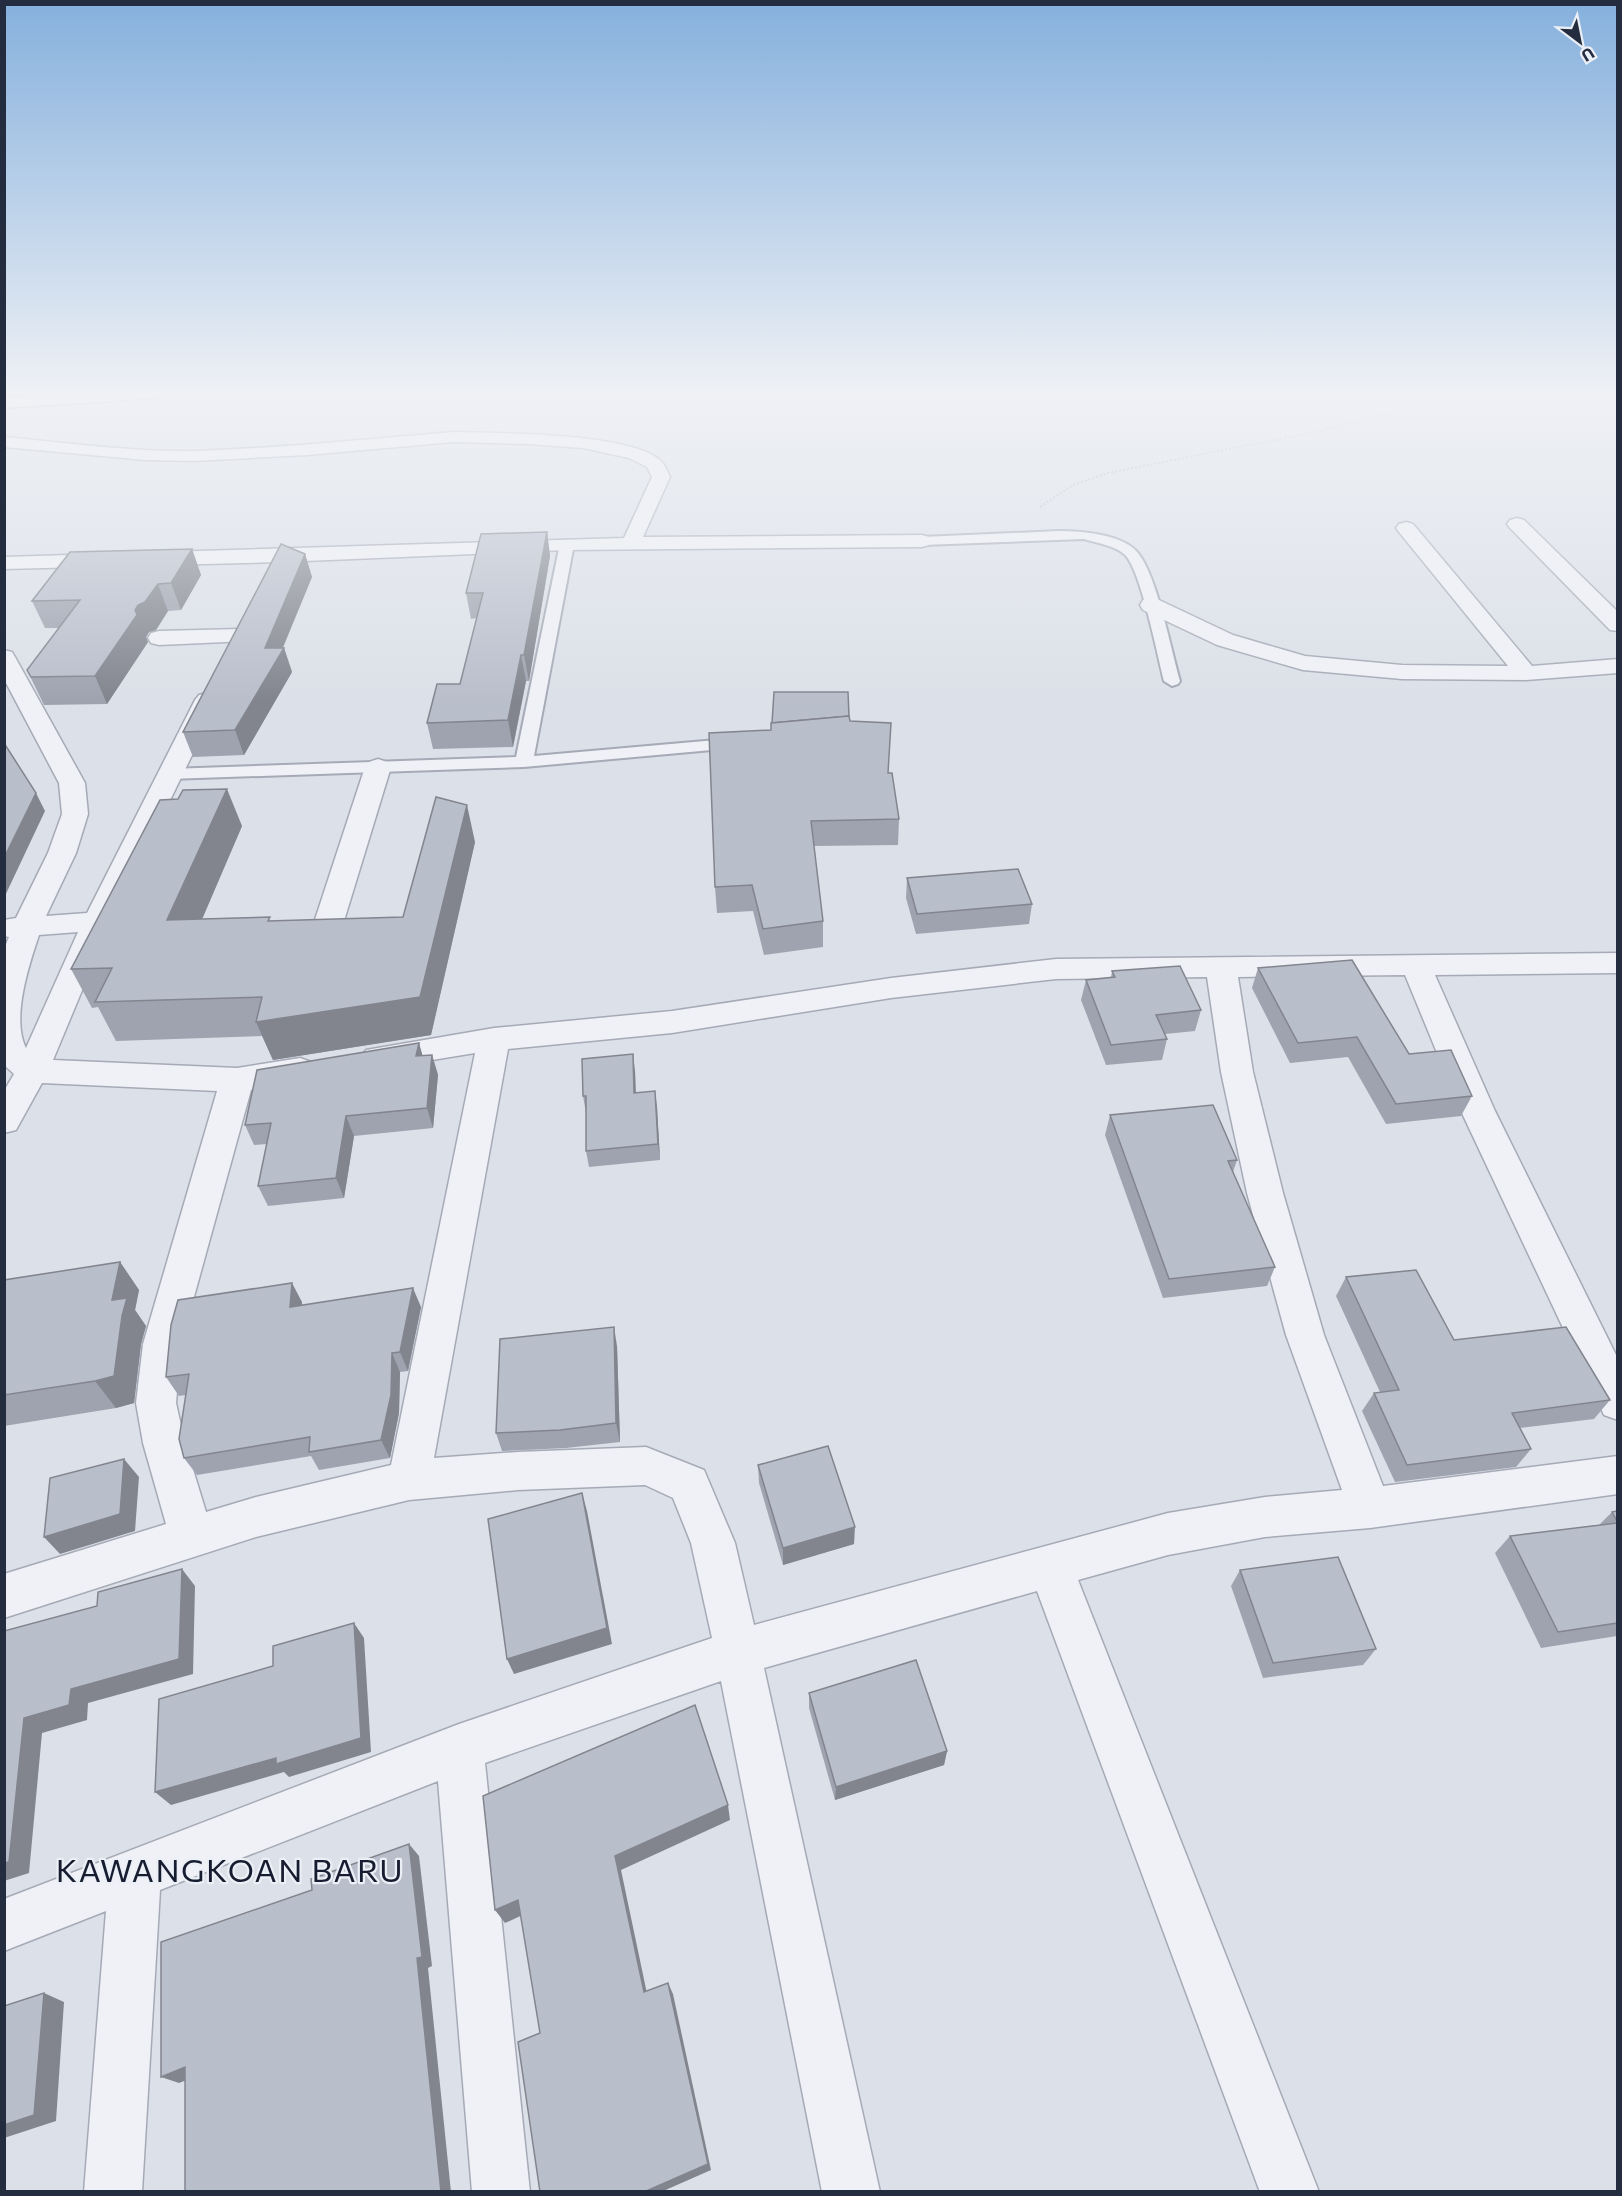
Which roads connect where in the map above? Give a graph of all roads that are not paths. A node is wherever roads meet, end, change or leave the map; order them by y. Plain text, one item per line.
1 (653, 495) edge
2 (1517, 524) dead end
3 (1406, 528) dead end
4 (922, 541) joint
5 (631, 543) junction
6 (567, 544) junction
7 (4, 562) edge
8 (1151, 605) junction
9 (1617, 625) edge
10 (159, 638) dead end
11 (4, 657) edge
12 (1617, 666) edge
13 (1526, 673) junction
14 (1172, 681) dead end
15 (752, 742) edge
16 (524, 762) junction
17 (378, 767) junction
18 (169, 774) junction
19 (97, 921) junction
20 (16, 927) edge
21 (321, 947) edge
22 (1617, 963) edge
23 (1414, 964) junction
24 (1221, 966) junction
25 (4, 1028) edge
26 (494, 1039) junction
27 (32, 1071) junction
28 (237, 1080) junction
29 (4, 1121) edge
30 (1617, 1402) edge
31 (1617, 1475) edge
32 (409, 1480) junction
33 (1370, 1508) junction
34 (192, 1538) junction
35 (1050, 1566) junction
36 (4, 1596) edge
37 (738, 1652) junction
38 (459, 1748) junction
39 (135, 1873) junction
40 (4, 1925) edge
41 (113, 2192) edge
42 (501, 2192) edge
43 (851, 2192) edge
44 (1290, 2192) edge

1 - 5 street
2 - 9 street
3 - 13 street
4 - 5 street
4 - 8 lane
5 - 6 street
6 - 7 street
6 - 16 lane
8 - 13 street
8 - 14 lane
10 - 18 street
11 - 20 street
12 - 13 street
15 - 16 lane
16 - 17 lane
17 - 18 lane
17 - 21 street
18 - 19 street
19 - 20 street
19 - 27 street
20 - 25 street
22 - 23 street
23 - 24 street
23 - 30 street
24 - 26 street
24 - 33 street
25 - 27 street
26 - 28 street
26 - 32 street
27 - 28 street
27 - 29 street
28 - 34 street
31 - 33 street
32 - 34 street
32 - 37 street
33 - 35 street
34 - 36 street
35 - 37 street
35 - 44 street
37 - 38 street
37 - 43 street
38 - 39 street
38 - 42 street
39 - 40 street
39 - 41 street

